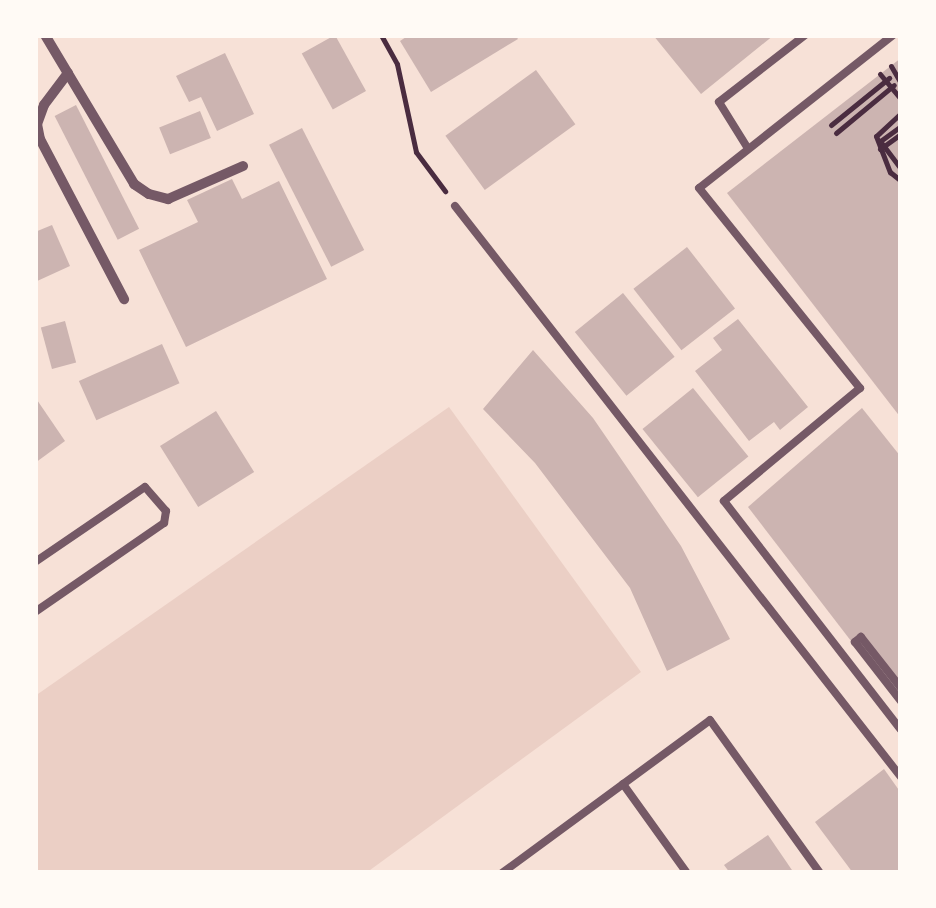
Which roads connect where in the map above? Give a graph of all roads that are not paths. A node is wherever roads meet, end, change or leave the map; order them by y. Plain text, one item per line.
1 (45, 35) edge
2 (804, 35) edge
3 (893, 35) edge
4 (68, 73) junction
5 (747, 147) junction
6 (243, 166) dead end
7 (455, 206) road end
8 (124, 300) dead end
9 (35, 562) edge
10 (35, 612) edge
11 (901, 688) edge
12 (901, 701) edge
13 (901, 730) edge
14 (901, 777) edge
15 (623, 784) junction
16 (502, 873) edge
17 (687, 873) edge
18 (820, 873) edge

1 - 4 street
2 - 5 lane
3 - 5 lane
4 - 6 street
4 - 8 street
5 - 13 lane
7 - 14 lane
9 - 10 lane
11 - 12 lane
15 - 16 lane
15 - 17 lane
15 - 18 lane

